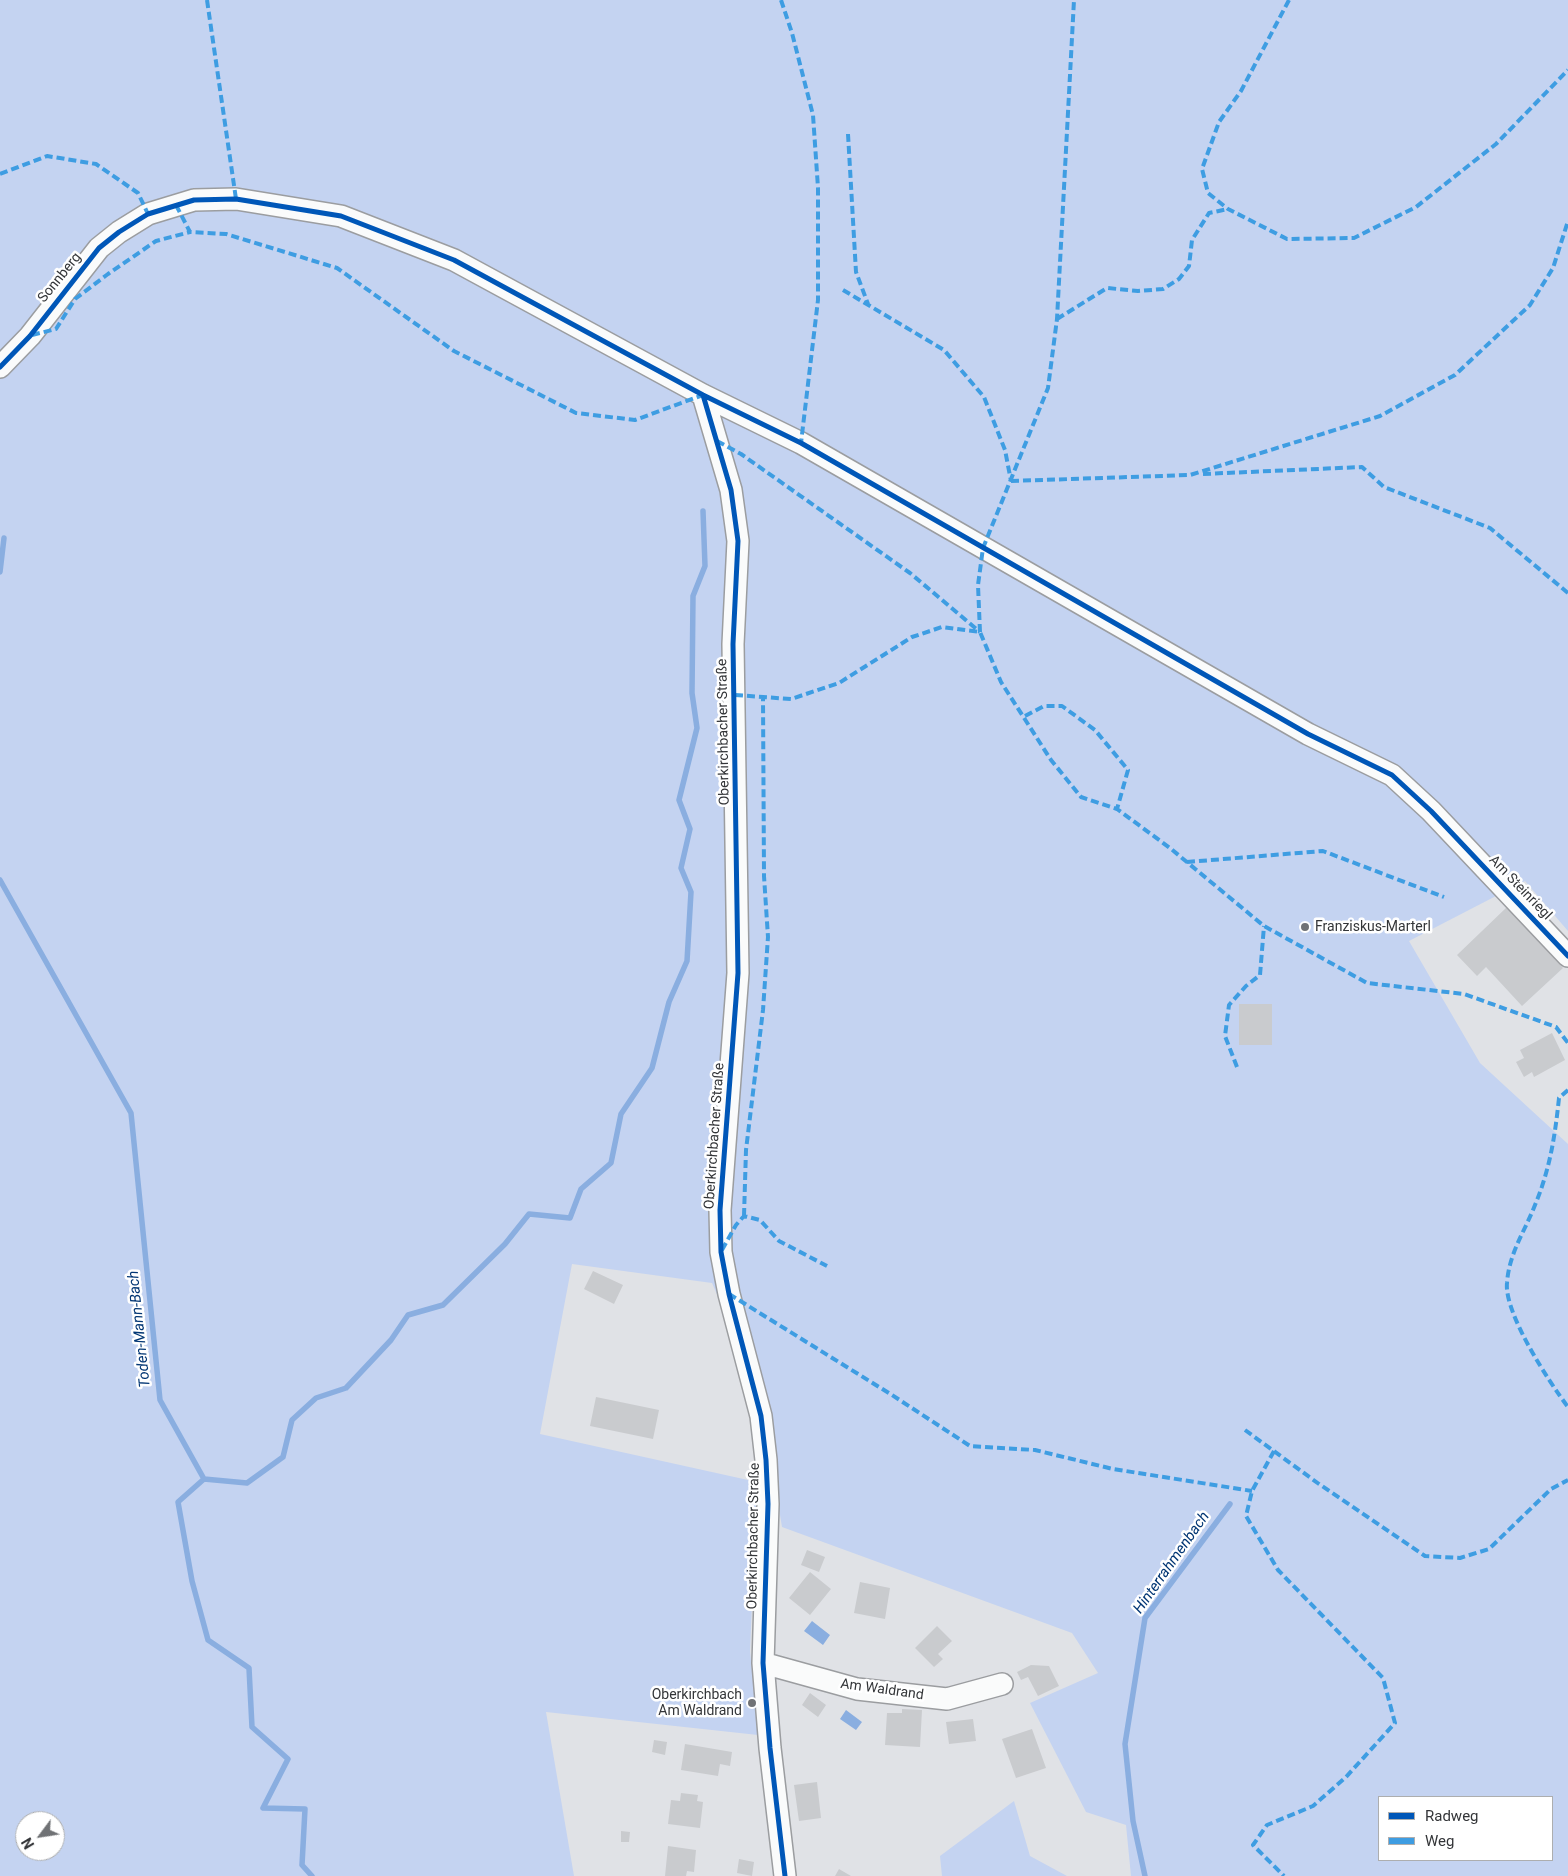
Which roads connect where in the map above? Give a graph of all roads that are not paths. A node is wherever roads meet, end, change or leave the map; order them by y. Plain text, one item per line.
1 (0, 367) edge
2 (704, 395) junction
3 (1568, 956) edge
4 (764, 1663) junction
5 (1002, 1684) dead end
6 (785, 1876) edge

1 - 2 street, Sonnberg
2 - 3 street, Am Steinriegl
2 - 4 street, Oberkirchbacher Straße
4 - 5 street, Am Waldrand
4 - 6 street, Oberkirchbacher Straße

